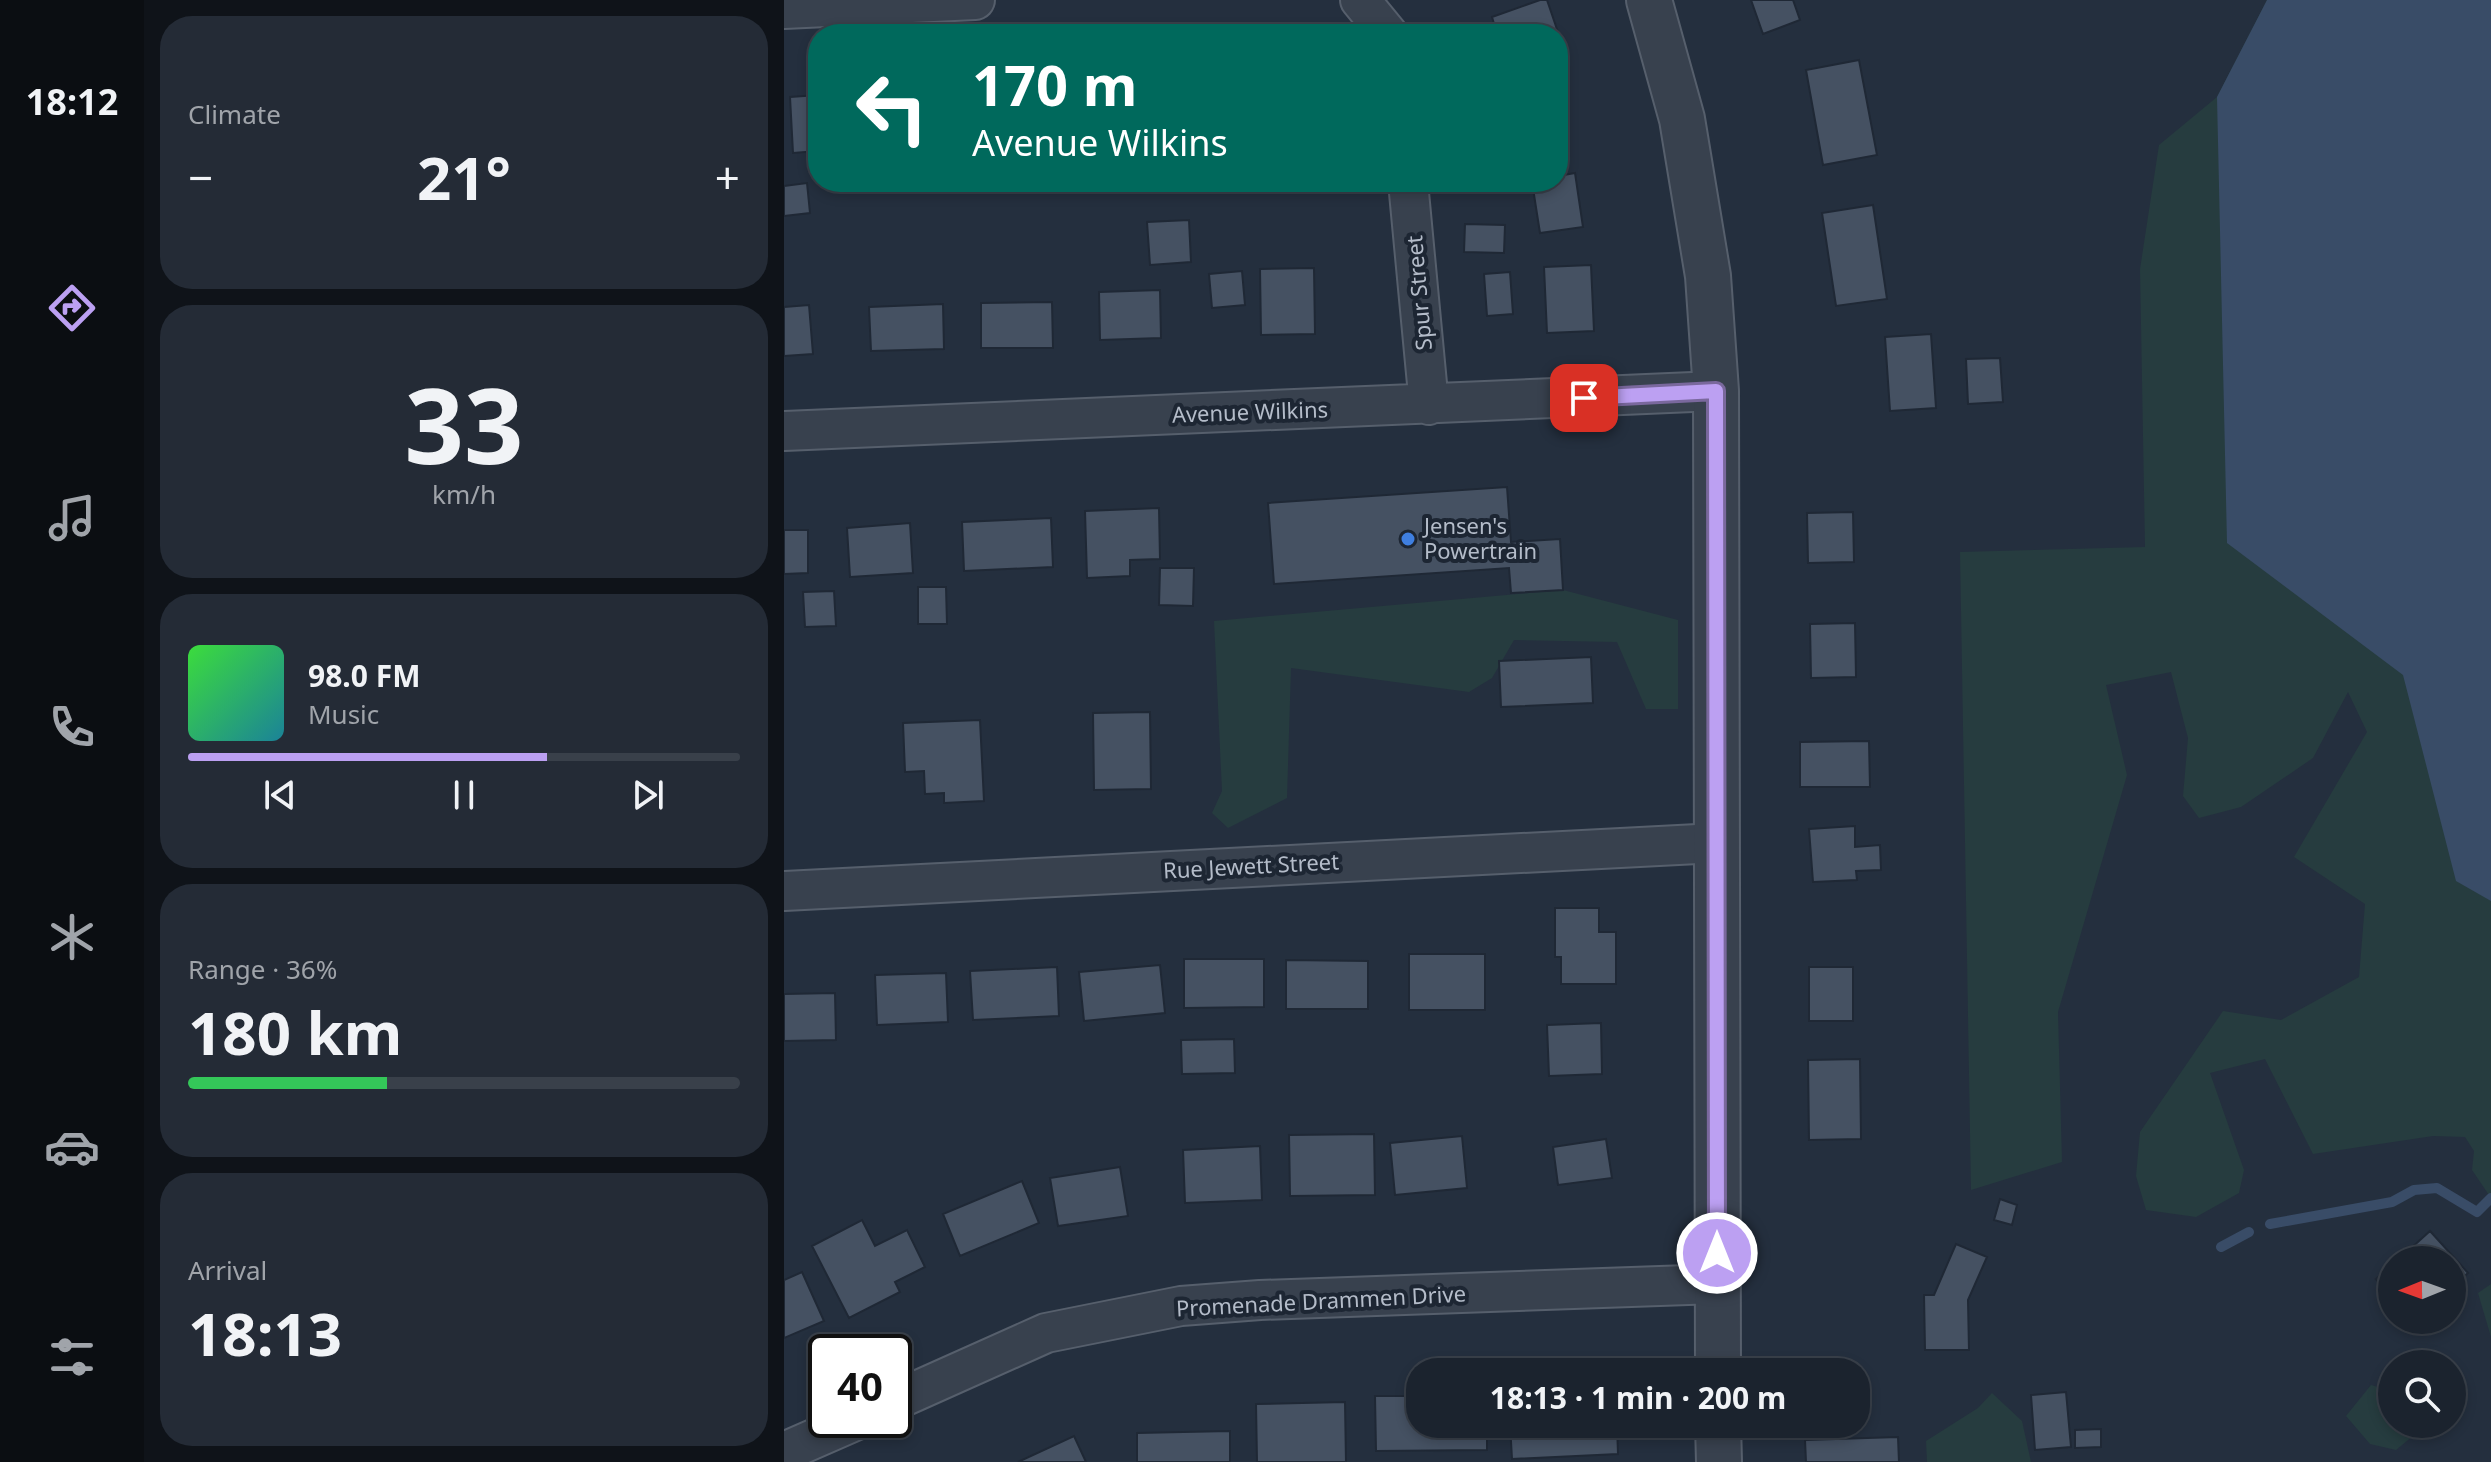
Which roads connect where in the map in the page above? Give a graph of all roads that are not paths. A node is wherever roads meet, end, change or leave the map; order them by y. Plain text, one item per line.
1 (975, 0) edge
2 (1649, 0) edge
3 (1362, 1) edge
4 (784, 9) edge
5 (1380, 24) edge
6 (1409, 192) edge
7 (1716, 391) junction
8 (1429, 405) junction
9 (784, 431) edge
10 (1717, 843) junction
11 (784, 891) edge
12 (1717, 1284) junction
13 (1718, 1358) edge
14 (912, 1393) edge
15 (816, 1438) edge
16 (1718, 1438) edge
17 (784, 1452) edge
18 (1719, 1462) edge

1 - 4 street
2 - 7 street
3 - 5 street
6 - 8 street, Spur Street
7 - 8 street, Avenue Wilkins
7 - 10 street
8 - 9 street, Avenue Wilkins
10 - 11 street, Rue Jewett Street
10 - 12 street
12 - 13 street
12 - 14 street, Promenade Drammen Drive
15 - 17 street
16 - 18 street

